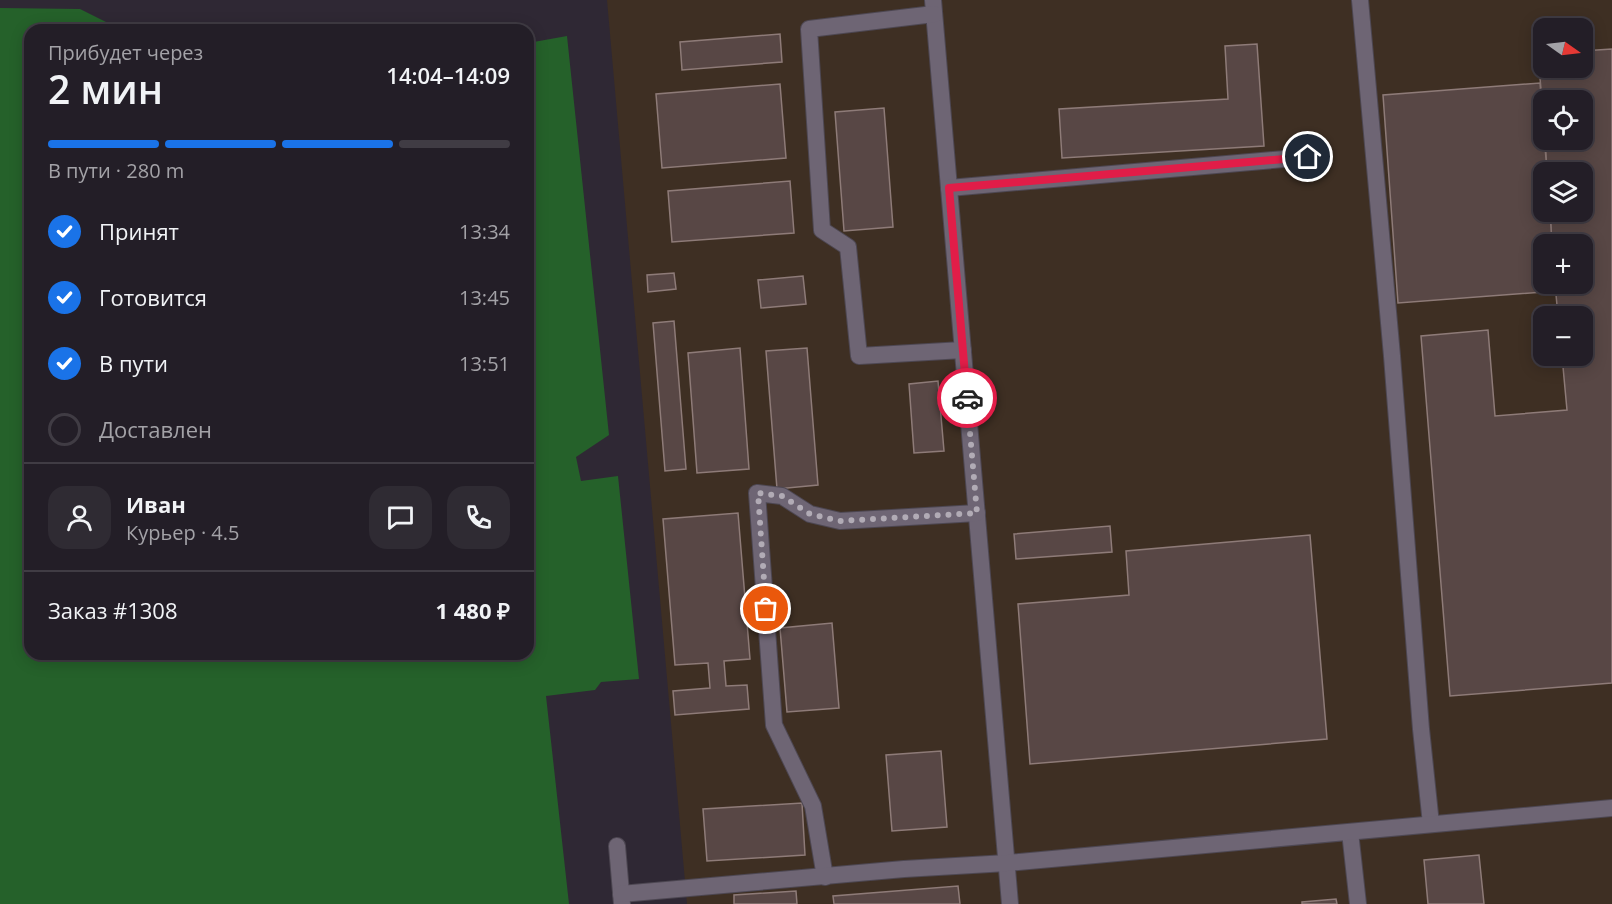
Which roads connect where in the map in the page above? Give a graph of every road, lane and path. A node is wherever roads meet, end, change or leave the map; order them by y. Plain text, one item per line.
1 (1360, 0) edge
2 (934, 7) edge
3 (1308, 157) dead end
4 (949, 188) junction
5 (963, 350) junction
6 (977, 513) junction
7 (1612, 808) edge
8 (1431, 824) junction
9 (1350, 832) junction
10 (617, 846) dead end
11 (1007, 863) junction
12 (825, 877) junction
13 (622, 899) edge
14 (1010, 904) edge
15 (1358, 904) edge

1 - 8 street
2 - 4 street
2 - 5 street
3 - 4 street
4 - 5 street
5 - 6 street
6 - 11 street
6 - 12 street
7 - 8 street
8 - 9 street
9 - 11 street
9 - 15 street
10 - 13 street
11 - 12 street
11 - 14 street
12 - 13 street

